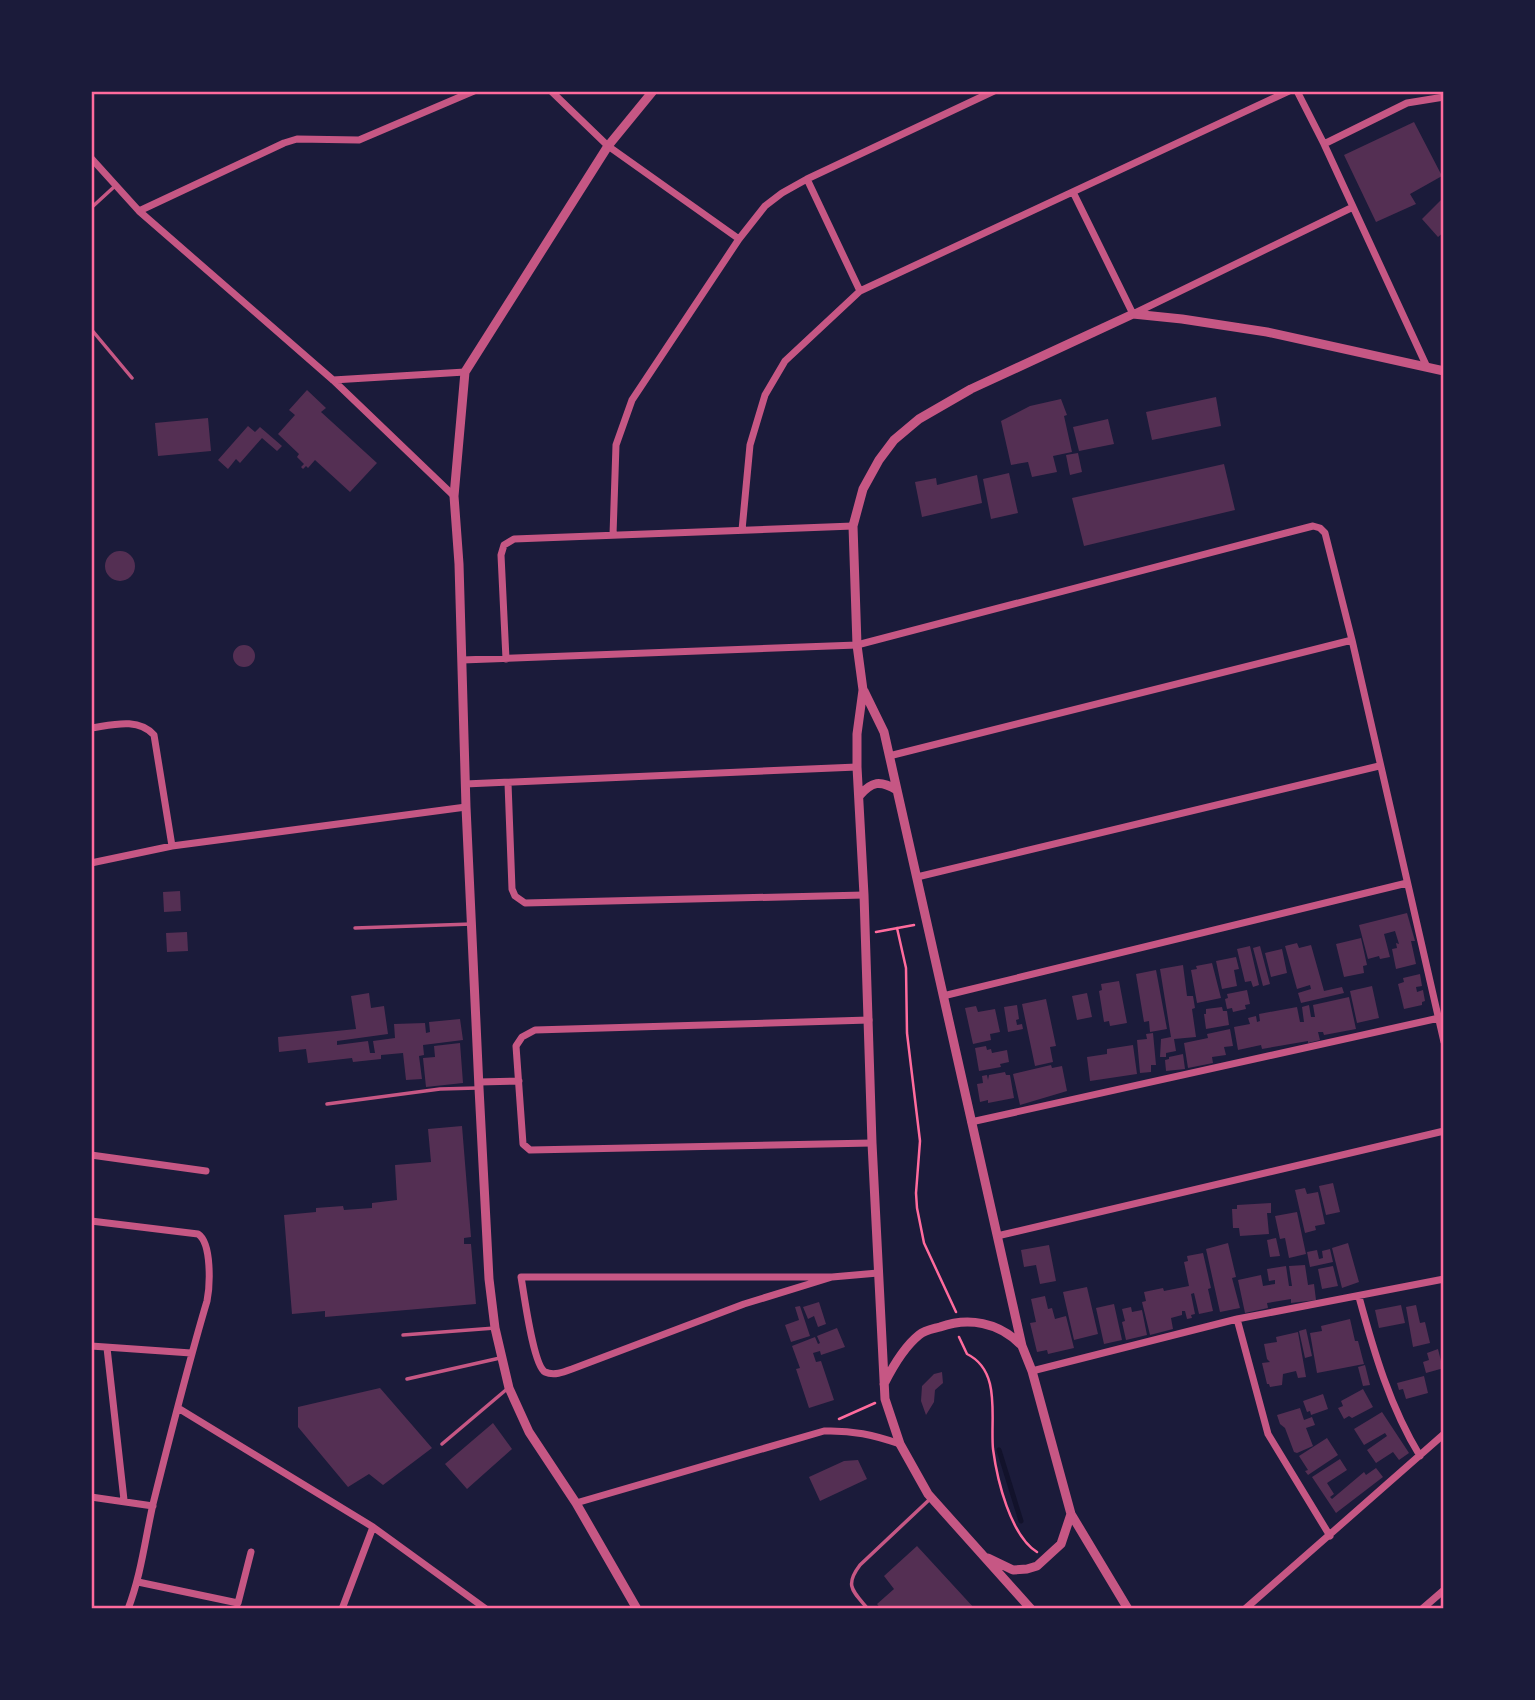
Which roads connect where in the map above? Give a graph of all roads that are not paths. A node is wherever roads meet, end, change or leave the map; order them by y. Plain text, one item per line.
1 (474, 91) edge
2 (551, 91) edge
3 (653, 91) edge
4 (994, 91) edge
5 (1289, 91) edge
6 (1297, 91) edge
7 (1444, 97) edge
8 (1324, 144) junction
9 (608, 145) junction
10 (91, 158) edge
11 (807, 179) junction
12 (116, 186) junction
13 (1073, 192) junction
14 (1353, 207) junction
15 (91, 208) edge
16 (139, 211) junction
17 (739, 239) junction
18 (860, 291) junction
19 (1133, 314) junction
20 (91, 329) edge
21 (1427, 367) junction
22 (1444, 371) edge
23 (465, 372) junction
24 (132, 377) dead end
25 (333, 380) junction
26 (454, 496) junction
27 (853, 526) junction
28 (742, 530) junction
29 (613, 535) junction
30 (1352, 640) junction
31 (857, 645) junction
32 (506, 659) junction
33 (461, 660) junction
34 (863, 690) junction
35 (91, 728) edge
36 (890, 756) junction
37 (1379, 766) junction
38 (857, 767) junction
39 (508, 783) junction
40 (466, 784) junction
41 (897, 790) junction
42 (859, 796) junction
43 (466, 807) junction
44 (172, 846) junction
45 (91, 863) edge
46 (917, 877) junction
47 (1407, 883) junction
48 (864, 895) junction
49 (472, 924) junction
50 (355, 928) dead end
51 (943, 996) junction
52 (1439, 1018) junction
53 (869, 1020) junction
54 (1444, 1042) edge
55 (519, 1081) junction
56 (479, 1085) junction
57 (327, 1104) dead end
58 (971, 1122) junction
59 (1444, 1131) edge
60 (872, 1143) junction
61 (91, 1155) edge
62 (206, 1171) dead end
63 (91, 1221) edge
64 (997, 1236) junction
65 (878, 1273) junction
66 (832, 1277) junction
67 (1444, 1279) edge
68 (1359, 1297) junction
69 (1237, 1319) junction
70 (495, 1328) junction
71 (403, 1335) dead end
72 (91, 1346) edge
73 (1022, 1346) junction
74 (107, 1348) junction
75 (191, 1353) junction
76 (500, 1358) junction
77 (1032, 1371) junction
78 (407, 1379) dead end
79 (884, 1384) junction
80 (509, 1388) junction
81 (178, 1408) junction
82 (1444, 1434) edge
83 (442, 1444) dead end
84 (900, 1444) junction
85 (1420, 1456) junction
86 (91, 1497) edge
87 (932, 1498) junction
88 (124, 1500) junction
89 (576, 1503) junction
90 (153, 1506) junction
91 (1071, 1514) junction
92 (373, 1527) junction
93 (1330, 1536) junction
94 (251, 1552) dead end
95 (983, 1556) junction
96 (138, 1582) junction
97 (1444, 1590) edge
98 (1028, 1608) edge
99 (128, 1609) edge
100 (342, 1609) edge
101 (486, 1609) edge
102 (637, 1609) edge
103 (868, 1609) edge
104 (1128, 1609) edge
105 (1245, 1609) edge
106 (1422, 1609) edge

1 - 16 street
2 - 9 street
3 - 9 street
4 - 11 street
5 - 13 street
6 - 8 street
7 - 8 street
8 - 14 street
9 - 17 street
9 - 23 street
10 - 12 street
11 - 17 street
11 - 18 street
12 - 15 lane
12 - 16 street
13 - 18 street
13 - 19 street
14 - 19 street
14 - 21 street
16 - 25 street
17 - 29 street
18 - 28 street
19 - 21 street
19 - 27 street
20 - 24 lane
21 - 22 street
23 - 25 street
23 - 26 street
25 - 26 street
26 - 33 street
27 - 28 street
27 - 31 street
28 - 29 street
29 - 32 street
30 - 31 street
30 - 36 street
30 - 37 street
31 - 32 street
31 - 34 street
32 - 33 street
33 - 40 street
34 - 36 street
34 - 38 street
35 - 44 street
36 - 41 street
37 - 46 street
37 - 47 street
38 - 39 street
38 - 42 street
39 - 40 street
39 - 48 street
40 - 43 street
41 - 42 street
41 - 46 street
42 - 48 street
43 - 44 street
43 - 49 street
44 - 45 street
46 - 51 street
47 - 51 street
47 - 52 street
48 - 53 street
49 - 50 lane
49 - 56 street
51 - 58 street
52 - 54 street
52 - 58 street
53 - 55 street
53 - 60 street
55 - 56 street
55 - 60 street
56 - 57 lane
56 - 70 street
58 - 64 street
59 - 64 street
60 - 65 street
61 - 62 street
63 - 75 street
64 - 73 street
65 - 66 street
65 - 79 street
66 - 66 street
67 - 68 street
68 - 69 street
68 - 85 street
69 - 77 street
69 - 93 street
70 - 71 lane
70 - 76 street
72 - 74 street
73 - 77 street
73 - 79 street
74 - 75 street
74 - 88 street
75 - 81 street
76 - 78 lane
76 - 80 street
77 - 91 street
79 - 84 street
80 - 83 lane
80 - 89 street
81 - 90 street
81 - 92 street
82 - 85 street
84 - 87 street
84 - 89 street
85 - 93 street
86 - 88 street
87 - 95 street
87 - 103 lane
88 - 90 street
89 - 102 street
90 - 96 street
91 - 95 street
91 - 104 street
92 - 100 street
92 - 101 street
93 - 105 street
94 - 96 street
95 - 98 street
96 - 99 street
97 - 106 street

